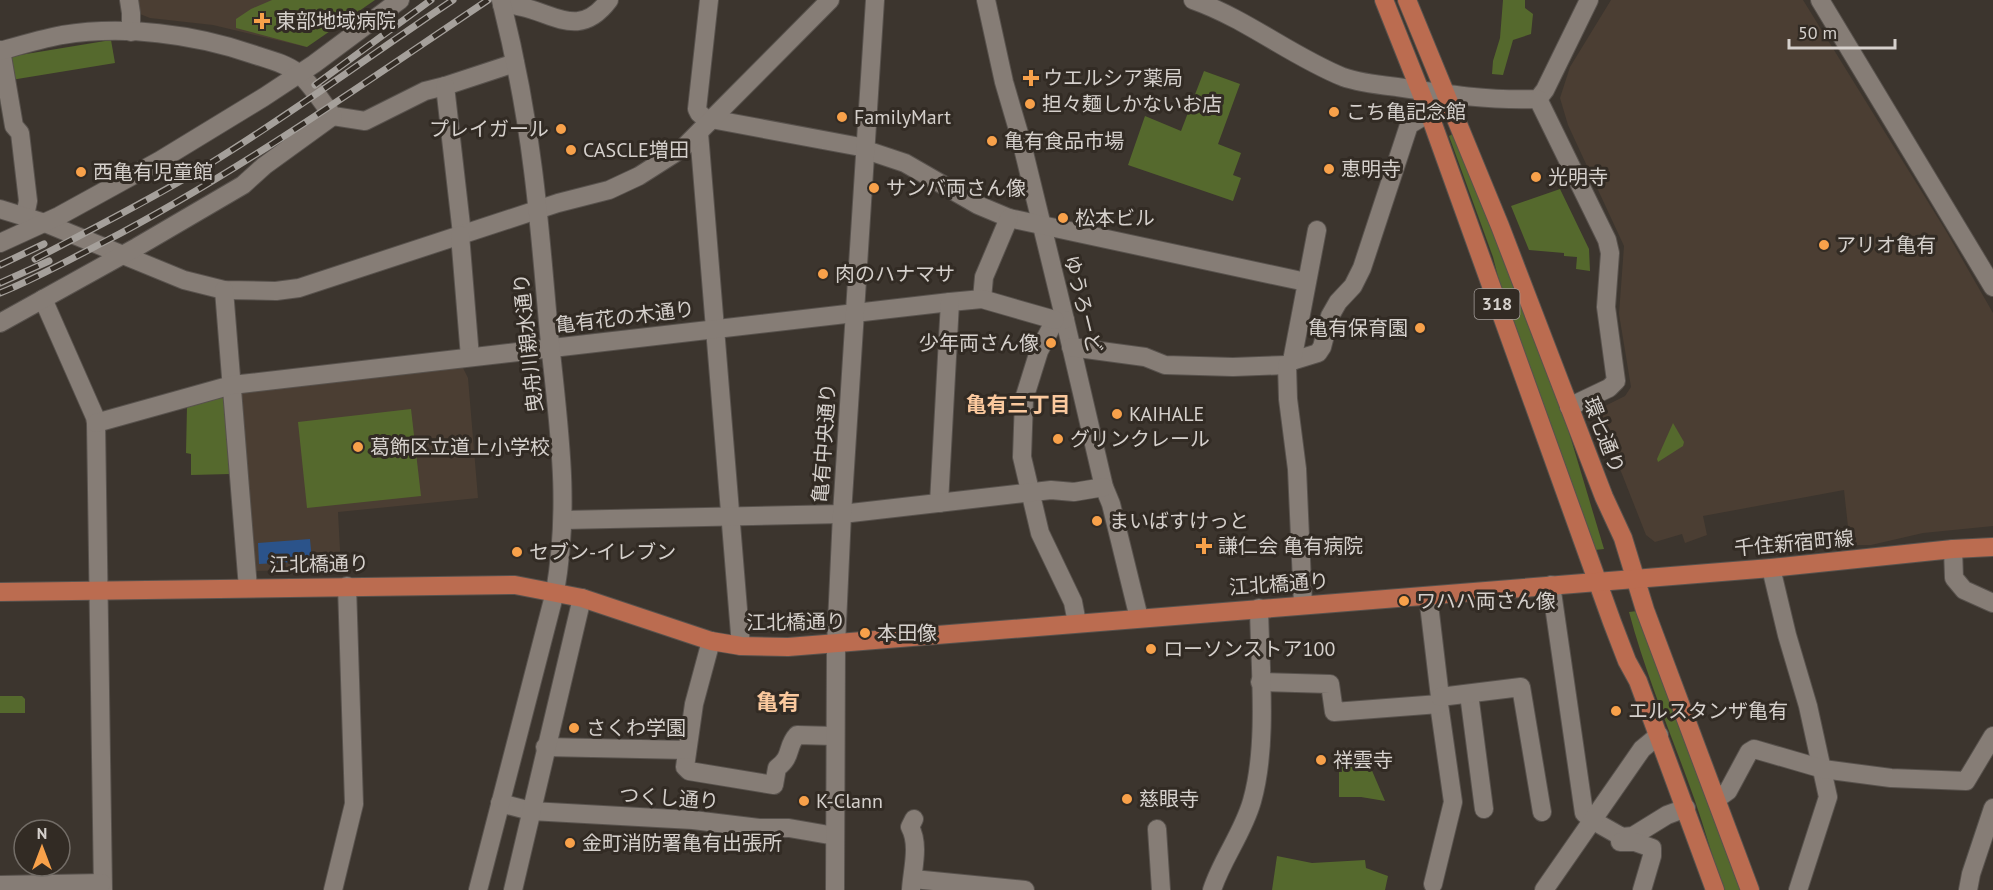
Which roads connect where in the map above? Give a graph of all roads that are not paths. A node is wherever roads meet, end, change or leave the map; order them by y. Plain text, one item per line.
1 (129, 0) edge
2 (400, 0) edge
3 (609, 0) edge
4 (709, 0) edge
5 (830, 0) edge
6 (875, 0) edge
7 (986, 0) edge
8 (1193, 0) edge
9 (1384, 0) edge
10 (1407, 0) edge
11 (1589, 0) edge
12 (1820, 0) edge
13 (502, 2) edge
14 (131, 32) junction
15 (1, 50) edge
16 (515, 63) junction
17 (300, 74) junction
18 (445, 86) junction
19 (1421, 91) junction
20 (1445, 94) junction
21 (1538, 99) junction
22 (1429, 113) junction
23 (333, 116) junction
24 (706, 125) junction
25 (866, 149) junction
26 (0, 209) edge
27 (537, 210) junction
28 (25, 216) junction
29 (1009, 218) junction
30 (45, 223) junction
31 (1040, 224) junction
32 (1317, 230) dead end
33 (461, 235) junction
34 (0, 243) edge
35 (123, 255) junction
36 (1306, 282) junction
37 (1993, 287) edge
38 (224, 290) junction
39 (43, 299) junction
40 (982, 299) junction
41 (951, 302) junction
42 (856, 313) junction
43 (1060, 320) junction
44 (0, 323) edge
45 (715, 329) junction
46 (1071, 346) junction
47 (551, 348) junction
48 (470, 357) junction
49 (1289, 363) junction
50 (232, 385) junction
51 (1569, 407) junction
52 (96, 423) junction
53 (1104, 487) junction
54 (1031, 493) junction
55 (939, 503) junction
56 (842, 514) junction
57 (730, 516) junction
58 (564, 520) junction
59 (1993, 547) edge
60 (1953, 549) junction
61 (1772, 568) junction
62 (1636, 579) junction
63 (1599, 582) junction
64 (1551, 585) junction
65 (347, 586) junction
66 (248, 588) junction
67 (98, 590) junction
68 (0, 592) edge
69 (555, 592) junction
70 (1428, 596) junction
71 (582, 598) junction
72 (1993, 603) edge
73 (1303, 605) junction
74 (1259, 608) junction
75 (1138, 618) junction
76 (1077, 623) junction
77 (711, 641) junction
78 (836, 645) junction
79 (741, 646) junction
80 (1260, 682) junction
81 (1469, 694) junction
82 (1440, 701) junction
83 (1659, 735) junction
84 (835, 736) junction
85 (1993, 736) edge
86 (545, 747) junction
87 (687, 750) junction
88 (1823, 769) junction
89 (1717, 799) junction
90 (500, 803) junction
91 (1686, 808) junction
92 (1993, 808) edge
93 (1484, 809) dead end
94 (531, 811) junction
95 (1542, 812) dead end
96 (914, 819) dead end
97 (1590, 823) junction
98 (1157, 829) dead end
99 (835, 836) junction
100 (912, 884) edge
101 (0, 885) edge
102 (1429, 885) edge
103 (103, 887) edge
104 (333, 890) edge
105 (478, 890) edge
106 (513, 890) edge
107 (835, 890) edge
108 (1025, 890) edge
109 (1161, 890) edge
110 (1212, 890) edge
111 (1544, 890) edge
112 (1642, 890) edge
113 (1715, 890) edge
114 (1750, 890) edge
115 (1798, 890) edge
116 (1968, 890) edge

1 - 14 street
2 - 17 street
3 - 13 street
4 - 24 street
5 - 24 street
6 - 25 street, 亀有中央通り
7 - 31 street, ゆうろーど
8 - 19 street
9 - 19 main road, 318
10 - 20 main road, 環七通り / 318
11 - 21 street
12 - 37 street
13 - 16 street, 曳舟川親水通り
14 - 15 street
14 - 17 street
15 - 28 street
16 - 18 street
16 - 27 street, 曳舟川親水通り
17 - 23 street
17 - 30 street
18 - 23 street
18 - 33 street
19 - 20 street
19 - 22 main road, 318
20 - 21 street
20 - 51 main road, 環七通り / 318
21 - 51 street
22 - 49 street
22 - 63 main road, 318
23 - 35 street
24 - 25 street
24 - 27 street
24 - 45 street
25 - 29 street
25 - 42 street, 亀有中央通り
26 - 28 street
27 - 33 street
27 - 47 street, 曳舟川親水通り
28 - 30 street
29 - 31 street
29 - 40 street
30 - 34 street
30 - 35 street
31 - 36 street
31 - 43 street, ゆうろーど
32 - 36 street
33 - 38 street
33 - 48 street
35 - 38 street
35 - 39 street
36 - 49 street
38 - 50 street
39 - 44 street
39 - 52 street
40 - 41 street, 亀有花の木通り
40 - 43 street, 亀有花の木通り
41 - 42 street, 亀有花の木通り
41 - 55 street
42 - 45 street, 亀有花の木通り
42 - 56 street, 亀有中央通り
43 - 46 street, ゆうろーど
43 - 54 street
45 - 47 street, 亀有花の木通り
45 - 57 street
46 - 49 street
46 - 53 street, ゆうろーど
47 - 48 street, 亀有花の木通り
47 - 58 street, 曳舟川親水通り
48 - 50 street, 亀有花の木通り
49 - 73 street
50 - 52 street, 亀有花の木通り
50 - 66 street
51 - 62 main road, 環七通り / 318
52 - 67 street
53 - 54 street
53 - 75 street, ゆうろーど
54 - 55 street
54 - 76 street
55 - 56 street
56 - 57 street
56 - 78 street, 亀有中央通り
57 - 58 street
57 - 79 street
58 - 69 street, 曳舟川親水通り
59 - 60 main road, 千住新宿町線
60 - 61 main road, 千住新宿町線
60 - 72 street
61 - 62 main road, 千住新宿町線
61 - 88 street
62 - 63 main road, 千住新宿町線
62 - 89 main road, 環七通り / 318
63 - 64 main road, 江北橋通り
63 - 83 main road, 318
64 - 70 main road, 江北橋通り
64 - 97 street
65 - 66 main road, 江北橋通り
65 - 69 main road, 江北橋通り
65 - 104 street
66 - 67 main road, 江北橋通り
67 - 68 main road, 江北橋通り
67 - 103 street
69 - 71 main road, 江北橋通り
69 - 90 street, 曳舟川親水通り
70 - 73 main road, 江北橋通り
70 - 82 street
71 - 77 main road, 江北橋通り
71 - 86 street
73 - 74 main road, 江北橋通り
74 - 75 main road, 江北橋通り
74 - 80 street
75 - 76 main road, 江北橋通り
76 - 78 main road, 江北橋通り
77 - 79 main road, 江北橋通り
77 - 87 street
78 - 79 main road, 江北橋通り
78 - 84 street, 亀有中央通り
80 - 82 street
80 - 110 street
81 - 82 street
81 - 93 street
81 - 95 street
82 - 102 street
83 - 91 main road, 318
83 - 97 street
84 - 87 street
84 - 99 street, 亀有中央通り
85 - 88 street
86 - 87 street
86 - 94 street
88 - 89 street
88 - 115 street
89 - 114 main road, 環七通り / 318
90 - 94 street, つくし通り
90 - 105 street, 曳舟川親水通り
91 - 97 street
91 - 113 main road, 318
92 - 116 street
94 - 99 street, つくし通り
94 - 106 street
96 - 100 street
97 - 111 street
97 - 112 street
98 - 109 street
99 - 107 street, 亀有中央通り
100 - 108 street
101 - 103 street

